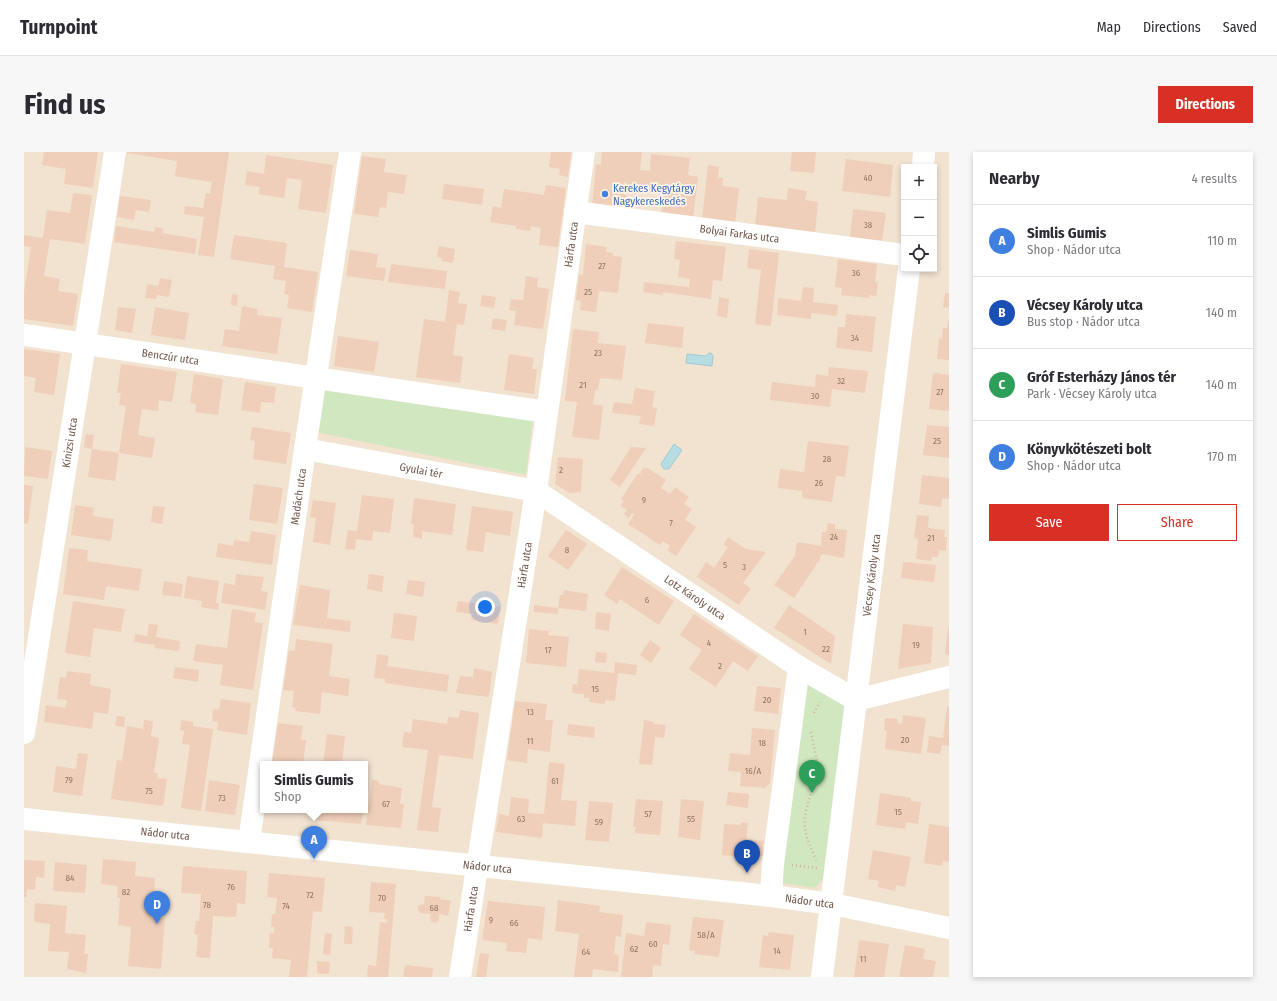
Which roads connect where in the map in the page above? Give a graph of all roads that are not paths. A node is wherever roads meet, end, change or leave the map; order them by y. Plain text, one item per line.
1 (115, 152) edge
2 (350, 152) edge
3 (584, 152) edge
4 (924, 152) edge
5 (923, 164) edge
6 (575, 212) junction
7 (901, 255) edge
8 (910, 272) edge
9 (24, 335) edge
10 (85, 345) junction
11 (316, 378) junction
12 (547, 412) junction
13 (305, 449) junction
14 (536, 491) junction
15 (799, 667) junction
16 (949, 677) edge
17 (856, 700) junction
18 (24, 733) edge
19 (24, 819) edge
20 (248, 842) junction
21 (478, 865) junction
22 (771, 896) junction
23 (832, 904) junction
24 (949, 928) edge
25 (460, 977) edge
26 (822, 977) edge

1 - 10 street, Kinizsi utca
2 - 11 street, Madách utca
3 - 6 street, Hárfa utca
4 - 5 street
6 - 7 street, Bolyai Farkas utca
6 - 12 street, Hárfa utca
8 - 17 street, Vécsey Károly utca
9 - 10 street, Benczúr utca
10 - 11 street, Benczúr utca
10 - 18 street, Kinizsi utca
11 - 12 street
11 - 13 street, Madách utca
12 - 14 street, Hárfa utca
13 - 14 street, Gyulai tér
13 - 20 street, Madách utca
14 - 15 street, Lotz Károly utca
14 - 21 street, Hárfa utca
15 - 17 street, Lotz Károly utca
15 - 22 street
16 - 17 street
17 - 23 street, Vécsey Károly utca
19 - 20 street, Nádor utca
20 - 21 street, Nádor utca
21 - 22 street, Nádor utca
21 - 25 street, Hárfa utca
22 - 23 street, Nádor utca
23 - 24 street, Nádor utca
23 - 26 street, Vécsey Károly utca

